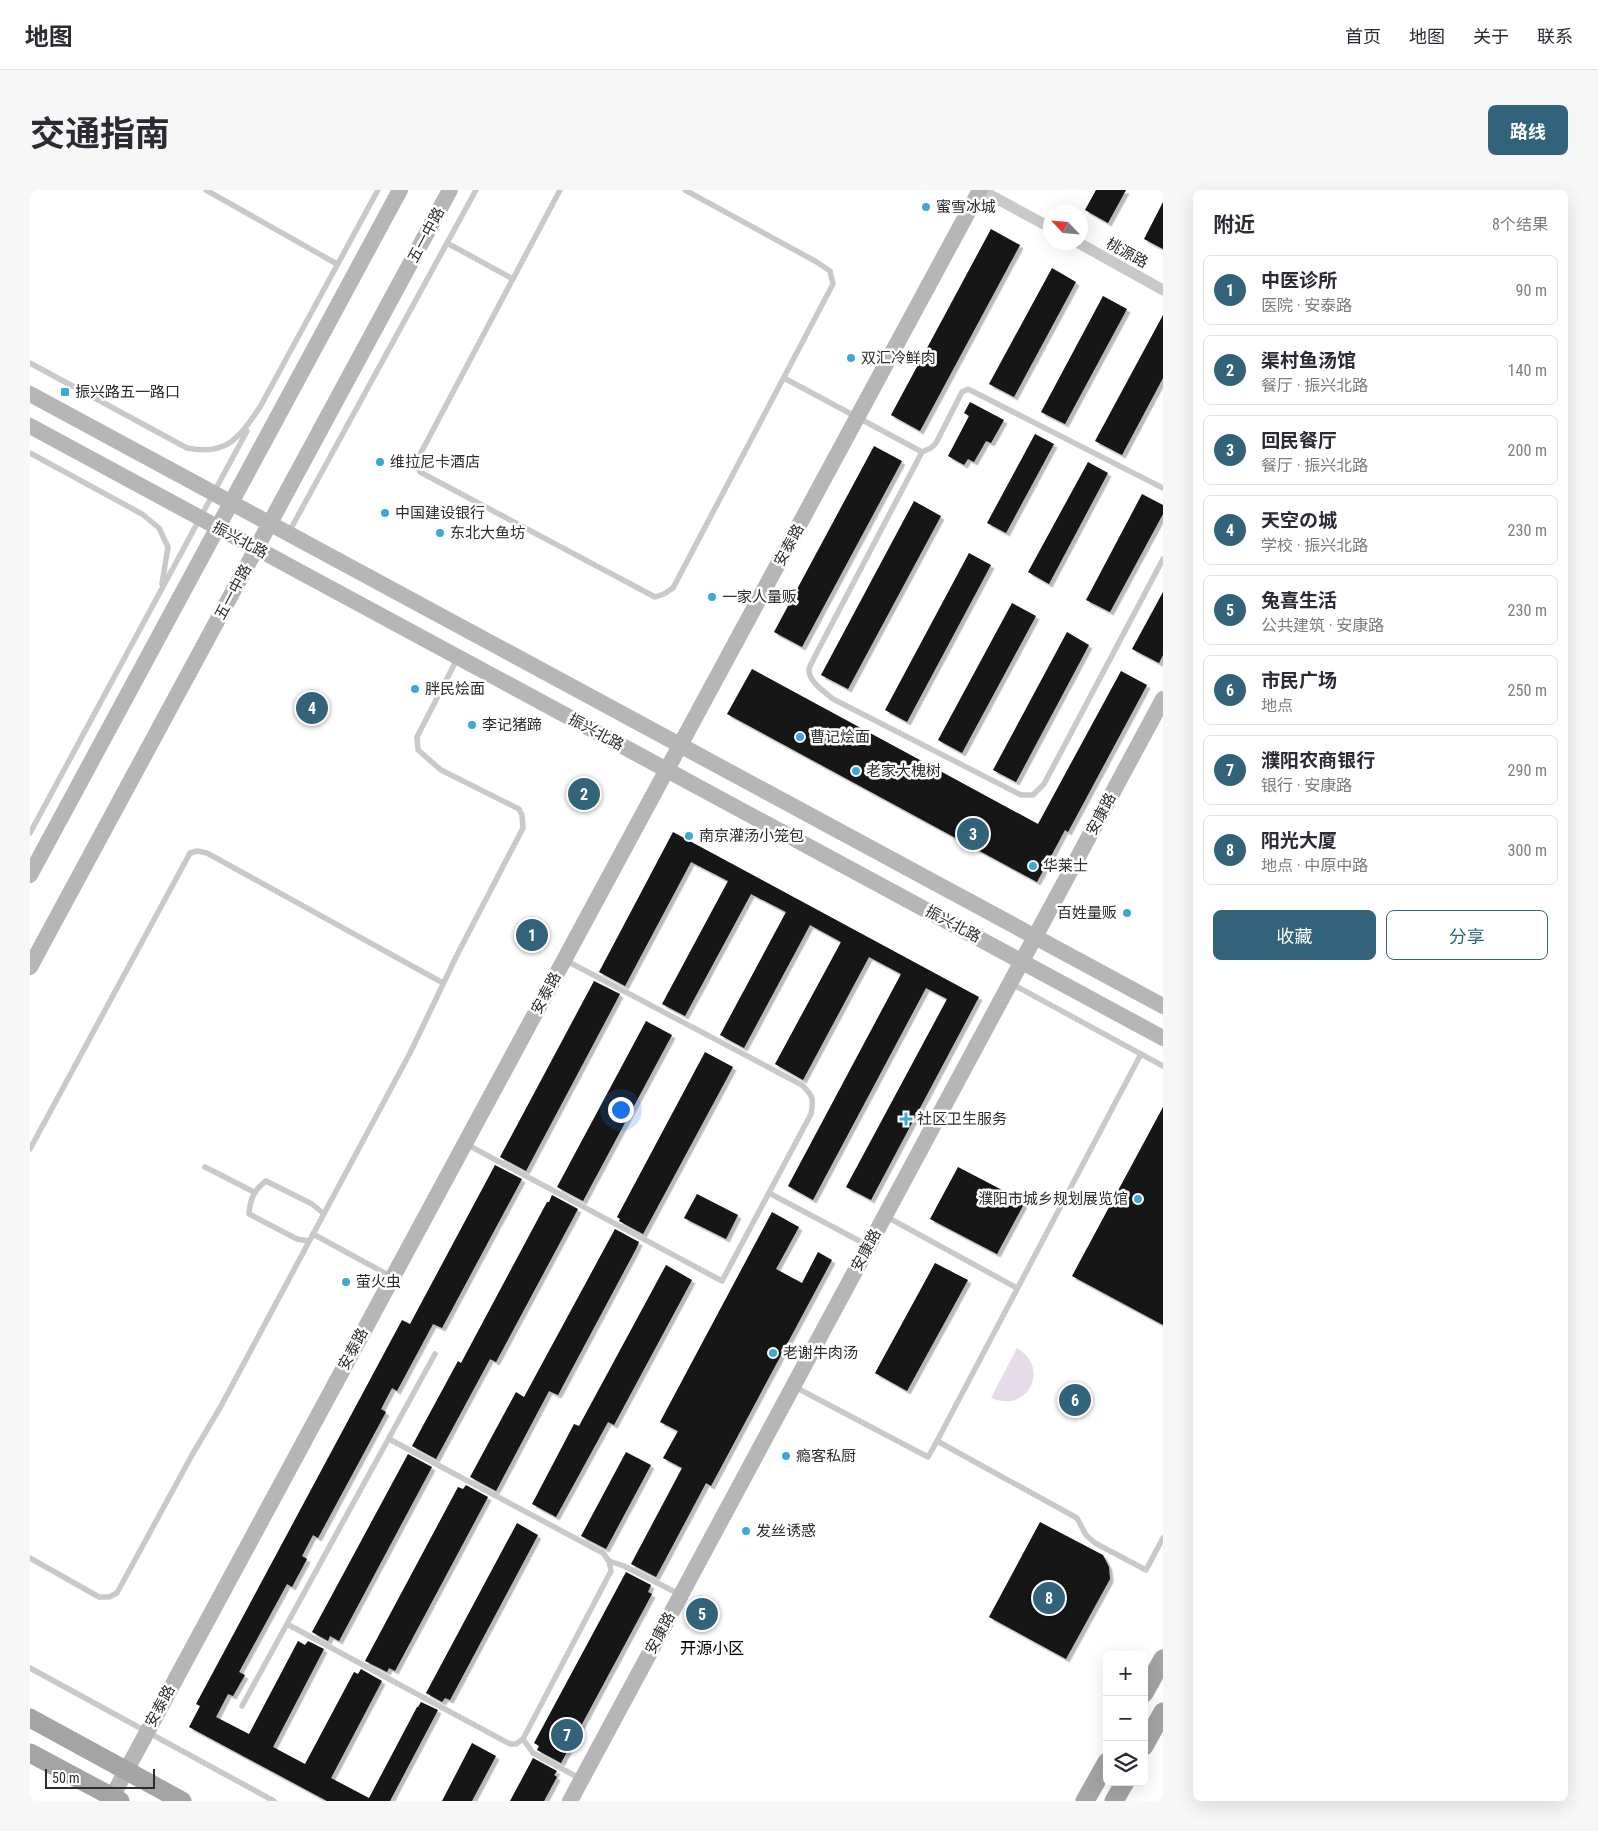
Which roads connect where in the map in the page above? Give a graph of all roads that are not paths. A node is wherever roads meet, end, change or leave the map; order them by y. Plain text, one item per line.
1 (206, 190) edge
2 (378, 190) edge
3 (400, 190) edge
4 (450, 190) edge
5 (476, 190) edge
6 (560, 190) edge
7 (686, 190) edge
8 (980, 190) edge
9 (1043, 224) edge
10 (447, 243) junction
11 (1088, 248) edge
12 (337, 264) junction
13 (513, 279) junction
14 (1163, 290) edge
15 (30, 363) edge
16 (784, 378) junction
17 (30, 394) edge
18 (260, 407) junction
19 (857, 417) junction
20 (30, 426) edge
21 (922, 452) junction
22 (30, 453) edge
23 (1163, 488) edge
24 (213, 494) junction
25 (231, 503) junction
26 (200, 518) junction
27 (270, 524) junction
28 (218, 528) junction
29 (288, 534) junction
30 (256, 549) junction
31 (1163, 558) edge
32 (161, 591) junction
33 (458, 658) junction
34 (1163, 699) edge
35 (680, 745) junction
36 (666, 770) junction
37 (30, 833) edge
38 (30, 875) edge
39 (1036, 936) junction
40 (564, 959) junction
41 (1022, 962) junction
42 (30, 967) edge
43 (443, 983) junction
44 (1010, 983) junction
45 (1163, 1006) edge
46 (1163, 1038) edge
47 (1141, 1054) junction
48 (1163, 1066) edge
49 (465, 1143) junction
50 (30, 1149) edge
51 (205, 1167) dead end
52 (254, 1192) junction
53 (769, 1192) junction
54 (324, 1214) junction
55 (885, 1216) junction
56 (313, 1234) junction
57 (309, 1241) junction
58 (869, 1246) junction
59 (392, 1277) junction
60 (1017, 1288) junction
61 (435, 1354) dead end
62 (793, 1386) junction
63 (388, 1439) junction
64 (937, 1441) junction
65 (1163, 1538) edge
66 (30, 1558) edge
67 (609, 1561) junction
68 (681, 1594) junction
69 (287, 1624) junction
70 (1163, 1659) edge
71 (30, 1668) edge
72 (1148, 1686) edge
73 (242, 1706) dead end
74 (1163, 1712) edge
75 (30, 1718) edge
76 (146, 1731) junction
77 (523, 1739) junction
78 (1147, 1741) edge
79 (30, 1753) edge
80 (1103, 1769) edge
81 (126, 1770) junction
82 (582, 1779) junction
83 (1123, 1786) edge
84 (114, 1800) edge
85 (182, 1801) edge
86 (274, 1801) edge
87 (570, 1801) edge
88 (1086, 1801) edge
89 (1114, 1801) edge

1 - 12 lane
2 - 12 lane
3 - 25 street
4 - 27 street, 五一中路
5 - 10 lane
6 - 13 lane
7 - 16 lane
8 - 9 street
8 - 19 street, 安泰路
10 - 13 lane
10 - 29 lane
11 - 14 street, 桃源路
12 - 18 lane
13 - 16 lane
15 - 18 lane
16 - 19 lane
17 - 24 street, 振兴北路
18 - 24 lane
19 - 21 lane
19 - 35 street, 安泰路
20 - 26 street, 振兴北路
21 - 23 lane
21 - 31 lane
22 - 32 lane
24 - 25 street, 振兴北路
24 - 26 lane
25 - 27 street, 振兴北路
25 - 28 street
26 - 28 street, 振兴北路
26 - 32 lane
27 - 29 street, 振兴北路
27 - 30 street, 五一中路
28 - 30 street, 振兴北路
28 - 38 street
29 - 35 street, 振兴北路
30 - 33 street, 振兴北路
30 - 42 street, 五一中路
32 - 37 lane
33 - 36 street, 振兴北路
33 - 43 lane
34 - 39 street, 安康路
35 - 36 street, 安泰路
35 - 39 street, 振兴北路
36 - 40 street, 安泰路
36 - 41 street, 振兴北路
39 - 41 street, 安康路
39 - 45 street, 振兴北路
40 - 49 street, 安泰路
40 - 53 lane
41 - 44 street, 安康路
41 - 46 street, 振兴北路
43 - 50 lane
43 - 54 lane
44 - 47 lane
44 - 55 street, 安康路
47 - 48 lane
47 - 60 lane
49 - 53 lane
49 - 59 street, 安泰路
51 - 52 lane
52 - 54 lane
52 - 57 lane
53 - 58 lane
54 - 56 lane
55 - 58 street, 安康路
55 - 60 lane
56 - 57 lane
56 - 59 lane
57 - 66 lane
58 - 62 street, 安康路
59 - 76 street, 安泰路
60 - 64 lane
61 - 63 lane
62 - 64 lane
62 - 68 street, 安康路
63 - 67 lane
63 - 69 lane
64 - 65 lane
67 - 68 lane
67 - 77 lane
68 - 82 street, 安康路
69 - 73 lane
69 - 77 lane
70 - 72 main road
71 - 76 lane
74 - 78 main road
75 - 81 main road
76 - 81 street, 安泰路
76 - 86 lane
77 - 82 lane
79 - 84 main road
80 - 88 main road
81 - 84 street, 安泰路
81 - 85 main road
82 - 87 street, 安康路
83 - 89 main road

